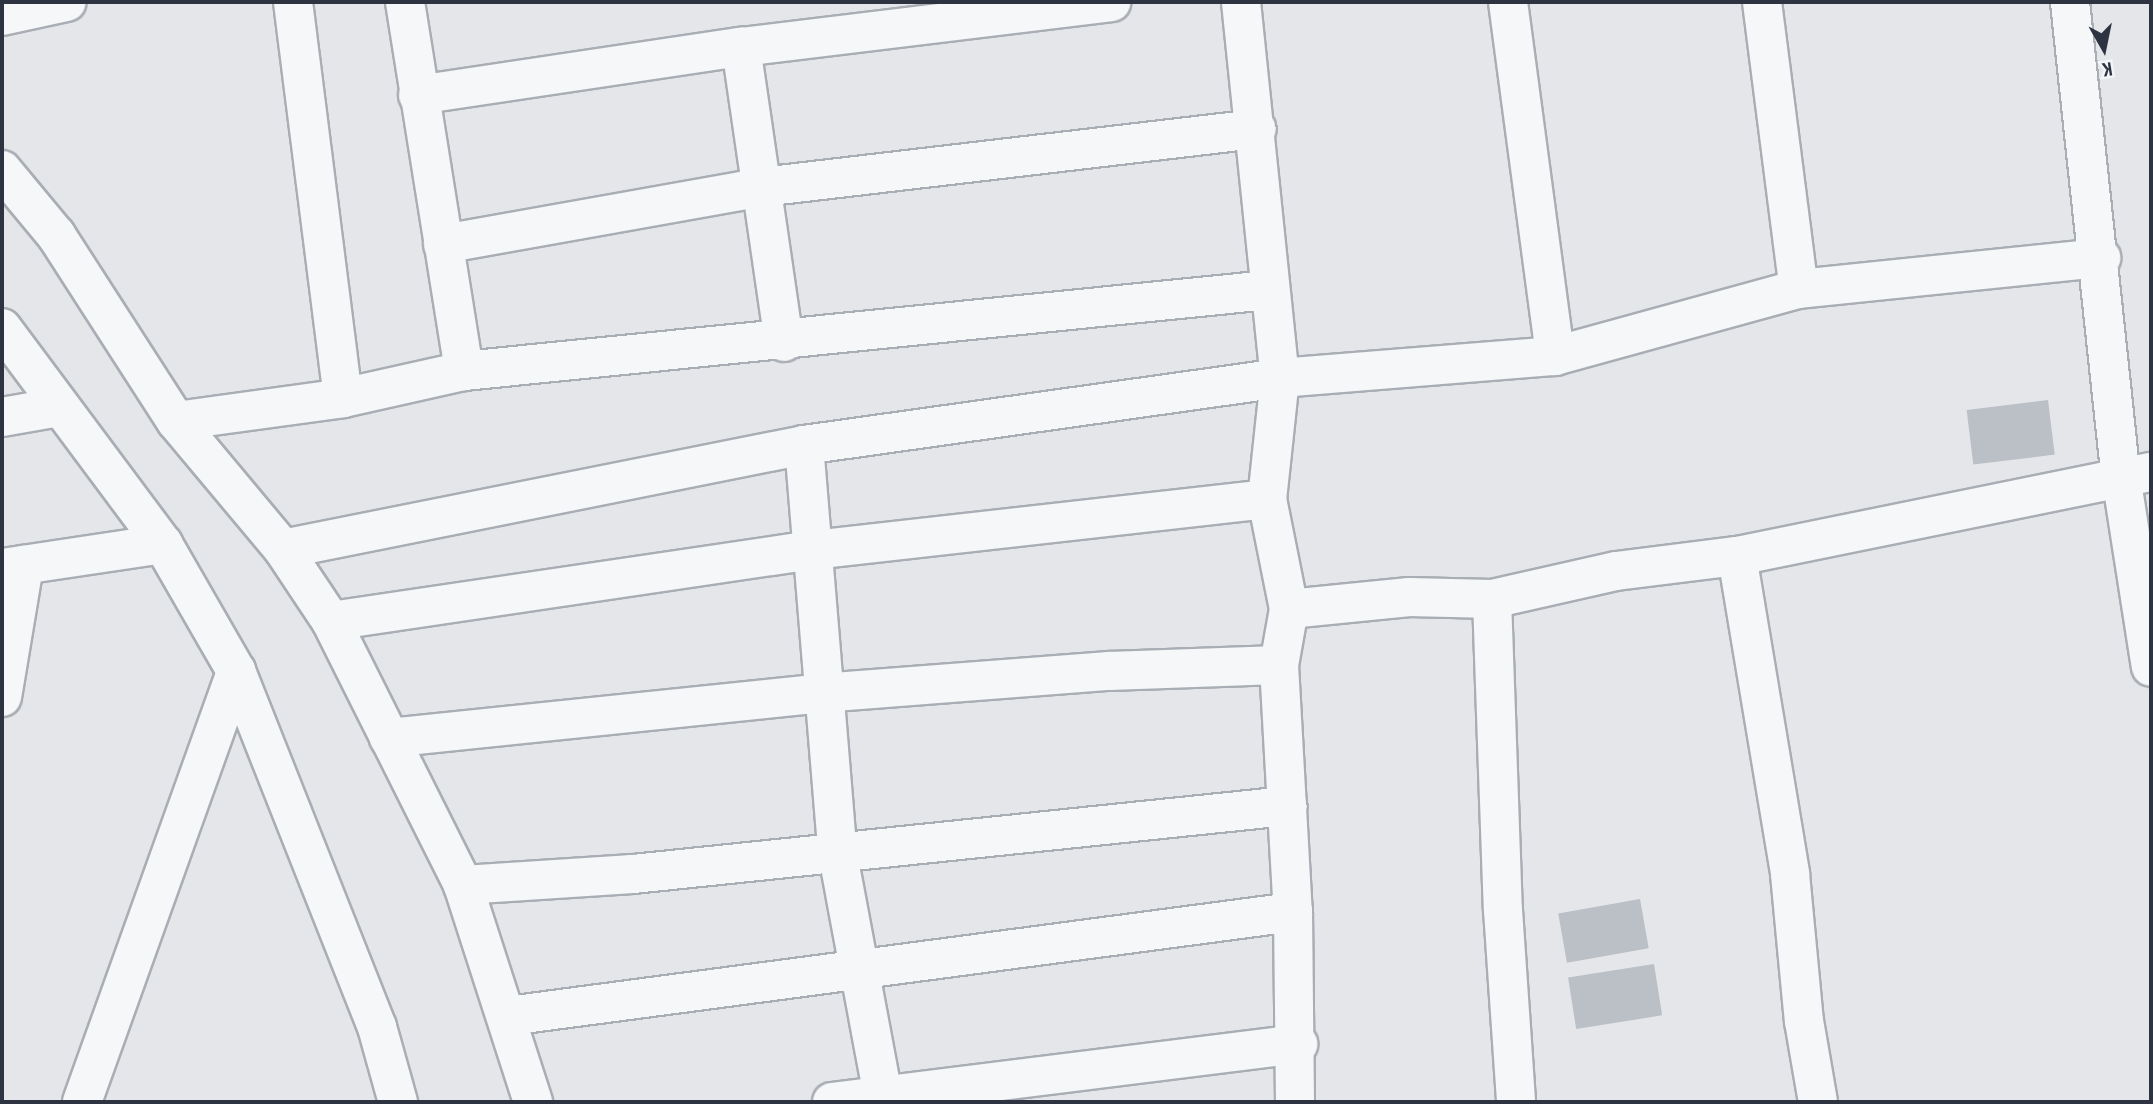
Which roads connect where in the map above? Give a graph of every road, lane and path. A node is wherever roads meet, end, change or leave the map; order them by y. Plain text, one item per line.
1 (67, 2) edge
2 (293, 2) edge
3 (405, 2) edge
4 (1111, 2) edge
5 (1241, 2) edge
6 (1508, 2) edge
7 (1762, 2) edge
8 (2070, 2) edge
9 (2, 16) edge
10 (741, 47) junction
11 (418, 94) junction
12 (1257, 129) junction
13 (2, 170) edge
14 (762, 187) junction
15 (443, 244) junction
16 (2101, 258) junction
17 (1799, 289) junction
18 (1269, 290) junction
19 (2, 328) edge
20 (784, 342) junction
21 (1555, 356) junction
22 (464, 371) junction
23 (1280, 378) junction
24 (343, 398) junction
25 (59, 407) junction
26 (2, 417) edge
27 (176, 421) junction
28 (804, 444) junction
29 (2136, 474) edge
30 (1267, 499) junction
31 (163, 544) junction
32 (283, 549) junction
33 (813, 550) junction
34 (1737, 556) junction
35 (13, 567) edge
36 (1492, 599) junction
37 (1289, 608) junction
38 (331, 621) junction
39 (1279, 665) junction
40 (2151, 667) edge
41 (236, 671) junction
42 (821, 693) junction
43 (2, 697) edge
44 (389, 738) junction
45 (1287, 806) junction
46 (837, 850) junction
47 (463, 885) junction
48 (1293, 912) junction
49 (859, 968) junction
50 (508, 1016) junction
51 (1298, 1044) junction
52 (883, 1094) junction
53 (923, 1096) edge
54 (82, 1102) edge
55 (397, 1102) edge
56 (533, 1102) edge
57 (832, 1102) edge
58 (1295, 1102) edge
59 (1516, 1102) edge
60 (1818, 1102) edge

1 - 9 street
2 - 24 street
3 - 11 street
4 - 10 street
5 - 12 street
6 - 21 street
7 - 17 street
8 - 16 street
10 - 11 street
10 - 14 street
11 - 15 street
12 - 14 street
12 - 18 street
13 - 27 street
14 - 15 street
14 - 20 street
15 - 22 street
16 - 17 street
16 - 29 street
17 - 21 street
18 - 20 street
18 - 23 street
19 - 25 street
20 - 22 street
21 - 23 street
22 - 24 street
23 - 28 street
23 - 30 street
24 - 27 street
25 - 26 street
25 - 31 street
27 - 32 street
28 - 32 street
28 - 33 street
29 - 34 street
29 - 40 street
30 - 33 street
30 - 37 street
31 - 35 street
31 - 41 street
32 - 38 street
33 - 38 street
33 - 42 street
34 - 36 street
34 - 60 street
35 - 43 street
36 - 37 street
36 - 59 street
37 - 39 street
38 - 44 street
39 - 42 street
39 - 45 street
41 - 54 street
41 - 55 street
42 - 44 street
42 - 46 street
44 - 47 street
45 - 46 street
45 - 48 street
46 - 47 street
46 - 49 street
47 - 50 street
48 - 49 street
48 - 51 street
49 - 50 street
49 - 52 street
50 - 56 street
51 - 53 street
51 - 58 street
52 - 53 street
52 - 57 street

